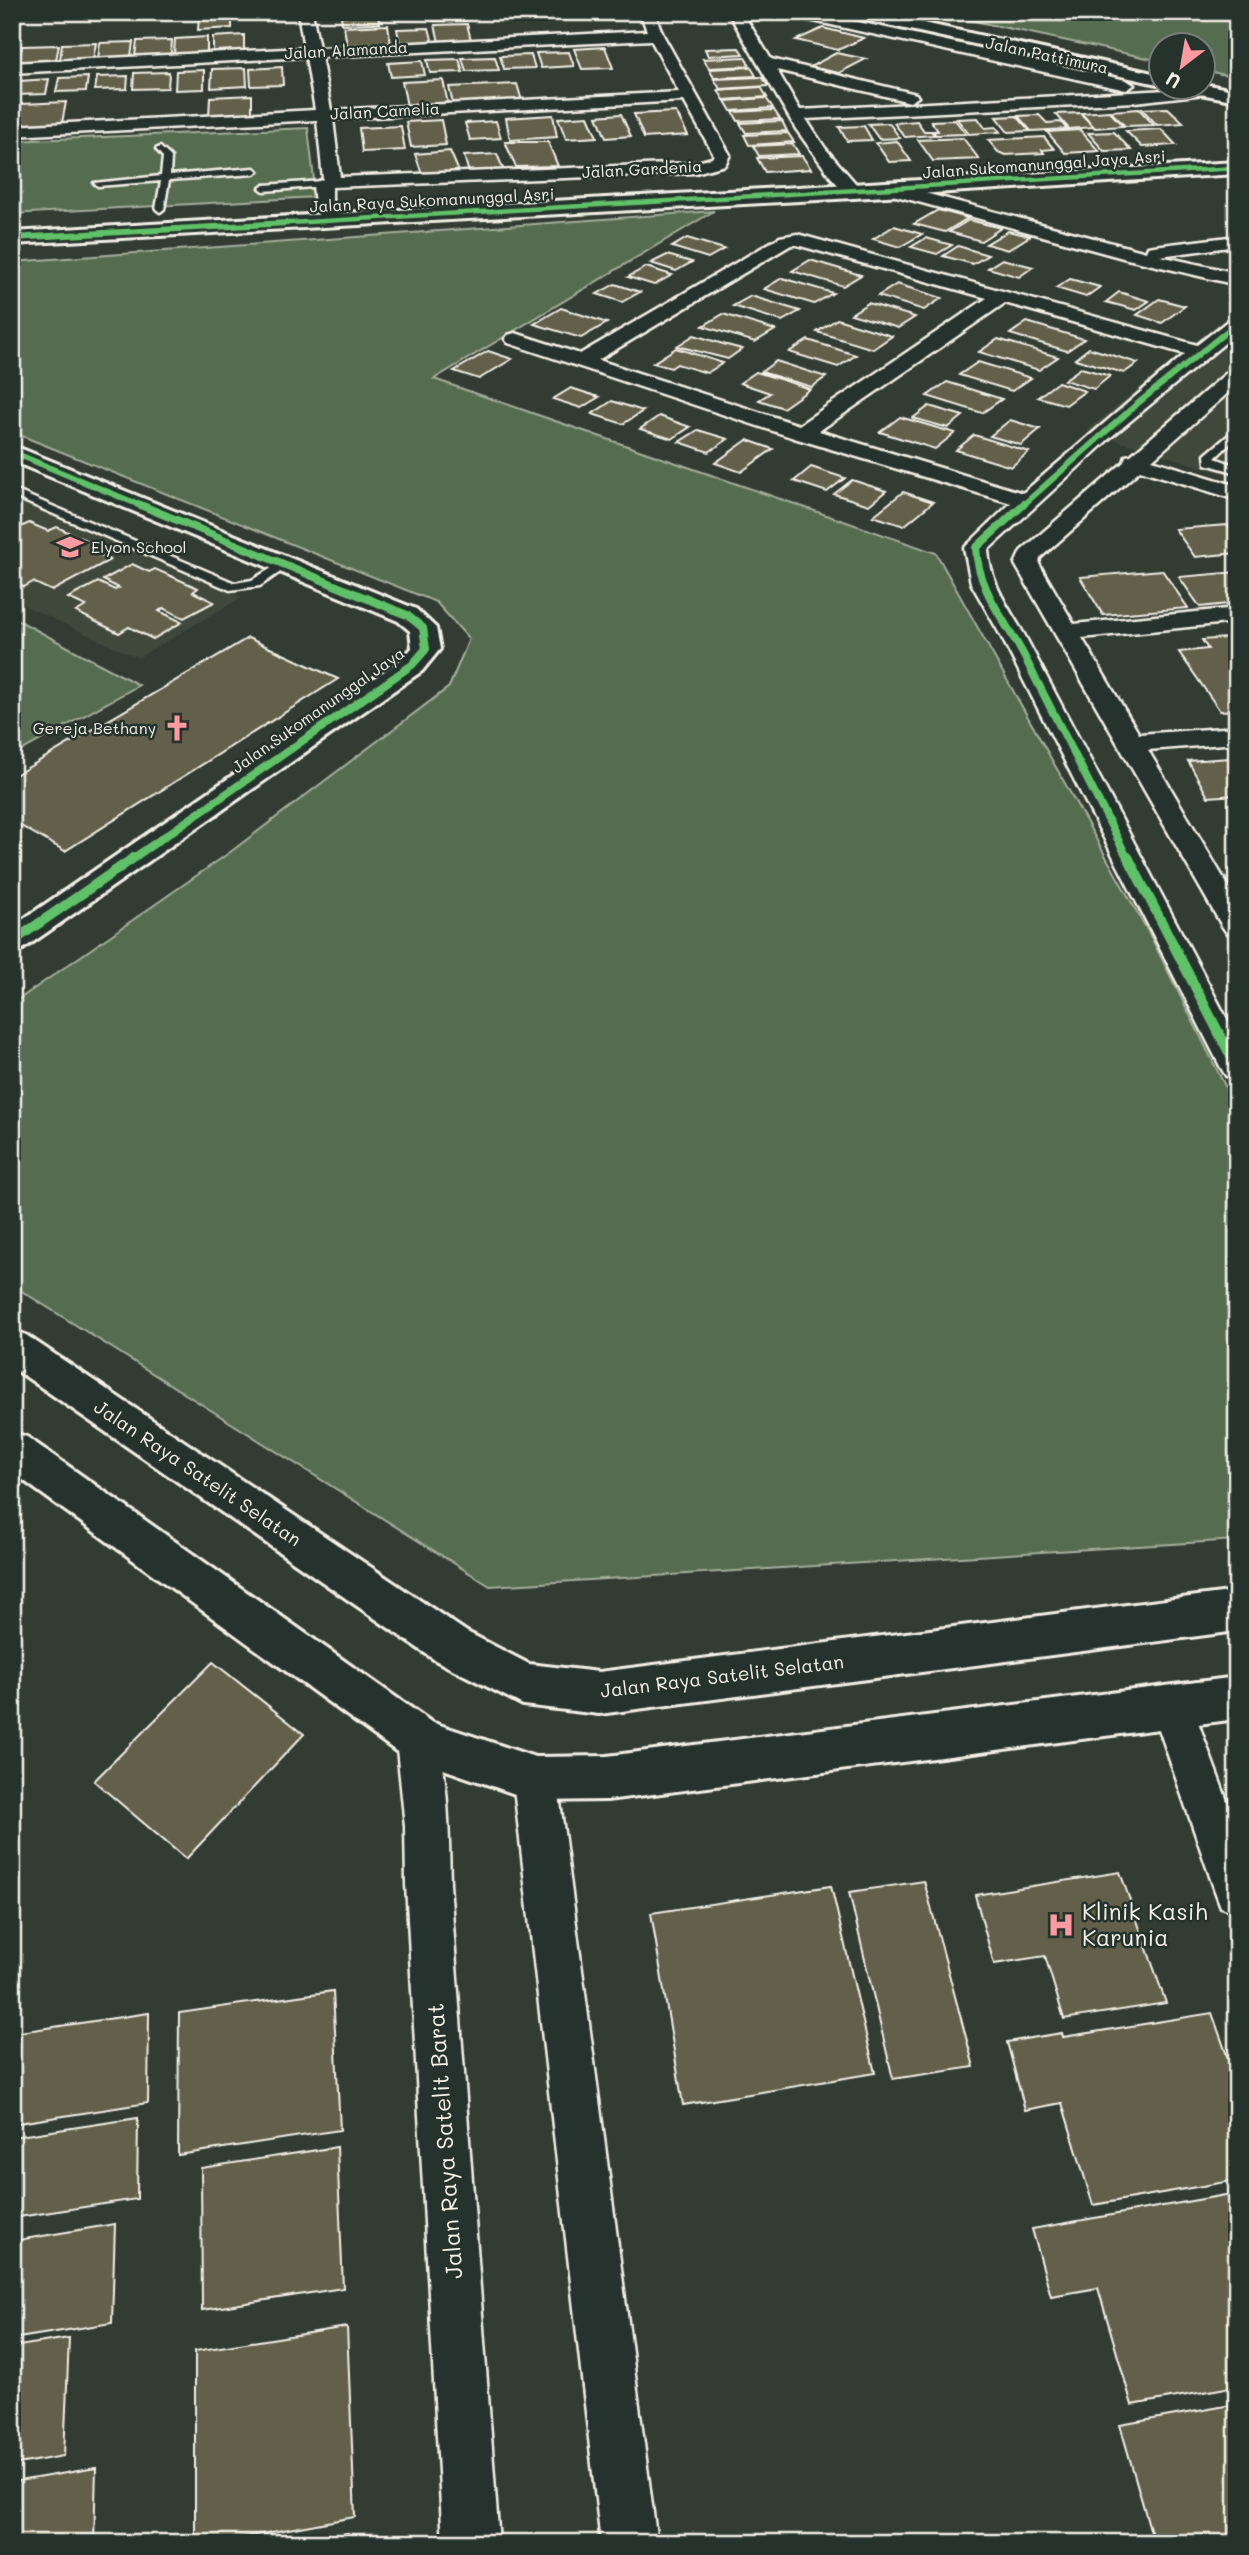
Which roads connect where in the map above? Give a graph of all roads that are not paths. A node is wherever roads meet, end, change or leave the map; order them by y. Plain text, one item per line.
1 (305, 12) edge
2 (647, 12) edge
3 (735, 12) edge
4 (791, 12) edge
5 (850, 12) edge
6 (897, 12) edge
7 (656, 35) junction
8 (313, 51) junction
9 (767, 63) junction
10 (1148, 67) edge
11 (12, 68) edge
12 (1148, 83) edge
13 (1218, 85) edge
14 (1237, 86) edge
15 (1148, 88) edge
16 (1218, 90) edge
17 (1123, 91) junction
18 (689, 96) junction
19 (1237, 96) edge
20 (948, 106) junction
21 (324, 114) junction
22 (796, 114) junction
23 (12, 131) edge
24 (160, 149) dead end
25 (918, 168) dead end
26 (1237, 168) edge
27 (254, 171) dead end
28 (834, 173) junction
29 (165, 178) junction
30 (98, 183) dead end
31 (333, 190) junction
32 (895, 190) junction
33 (854, 192) junction
34 (259, 196) dead end
35 (397, 196) junction
36 (160, 209) dead end
37 (400, 217) junction
38 (331, 221) junction
39 (12, 238) edge
40 (1237, 242) edge
41 (1129, 254) junction
42 (1237, 279) edge
43 (1000, 298) junction
44 (1237, 323) edge
45 (515, 339) dead end
46 (1200, 352) junction
47 (582, 361) junction
48 (1237, 374) edge
49 (1237, 431) edge
50 (802, 433) junction
51 (12, 452) edge
52 (1134, 461) junction
53 (1237, 470) edge
54 (12, 492) edge
55 (1237, 493) edge
56 (1027, 501) junction
57 (976, 561) junction
58 (286, 565) junction
59 (1031, 567) junction
60 (1237, 615) edge
61 (1065, 632) junction
62 (1237, 735) edge
63 (1130, 743) junction
64 (1233, 913) edge
65 (12, 942) edge
66 (1237, 1068) edge
67 (12, 1346) edge
68 (12, 1449) edge
69 (1237, 1611) edge
70 (1237, 1698) edge
71 (1172, 1706) junction
72 (417, 1739) junction
73 (535, 1779) junction
74 (1236, 1889) edge
75 (471, 2543) edge
76 (629, 2543) edge

1 - 8 street
2 - 7 street
3 - 9 street
4 - 17 street
5 - 12 street, Jalan Pattimura
6 - 10 street, Jalan Pattimura
7 - 8 street, Jalan Alamanda
7 - 18 street
8 - 11 street, Jalan Alamanda
8 - 21 street
9 - 20 street
9 - 22 street
13 - 14 street
15 - 17 street
16 - 19 street
17 - 20 street
18 - 21 street, Jalan Camelia
18 - 31 street, Jalan Gardenia
20 - 22 street
21 - 23 street, Jalan Camelia
21 - 31 street
22 - 28 street
24 - 29 lane
25 - 28 street, Jalan Sukomanunggal Jaya Asri
26 - 32 street, Jalan Sukomanunggal Jaya Asri
27 - 29 lane
28 - 33 street
28 - 35 street, Jalan Raya Sukomanunggal Asri
29 - 30 lane
29 - 36 lane
31 - 34 street, Jalan Raya Sukomanunggal Asri
31 - 35 street, Jalan Raya Sukomanunggal Asri
31 - 38 street
32 - 33 street, Jalan Sukomanunggal Jaya Asri
32 - 41 street
33 - 37 street, Jalan Raya Sukomanunggal Asri
35 - 37 street
37 - 38 street, Jalan Raya Sukomanunggal Asri
38 - 39 street, Jalan Raya Sukomanunggal Asri
40 - 41 street
41 - 42 street
43 - 46 street
43 - 47 street
43 - 50 street
44 - 46 street
45 - 47 street
46 - 56 street
47 - 50 street
48 - 52 street
49 - 53 lane
50 - 56 street
51 - 58 street, Jalan Sukomanunggal Jaya
52 - 55 street
52 - 59 street
54 - 58 lane
56 - 57 street
57 - 59 street
57 - 66 street
58 - 65 street, Jalan Sukomanunggal Jaya
59 - 61 street
60 - 61 street
61 - 63 street
62 - 63 street
63 - 64 street
67 - 69 street, Jalan Raya Satelit Selatan
68 - 72 street
70 - 71 street
71 - 73 street
71 - 74 street
72 - 73 street
72 - 75 street, Jalan Raya Satelit Barat
73 - 76 street

